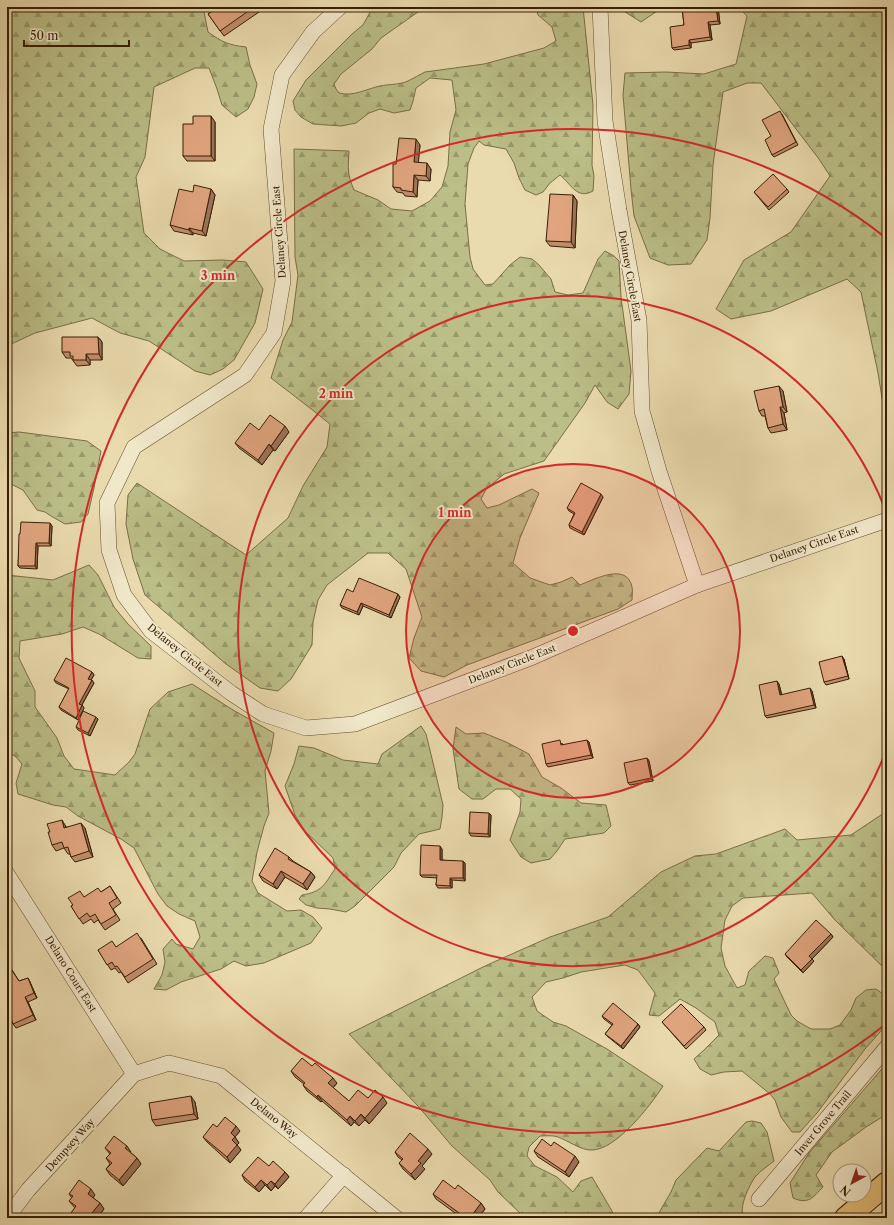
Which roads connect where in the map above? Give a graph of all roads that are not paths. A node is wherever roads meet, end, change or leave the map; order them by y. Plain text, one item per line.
1 (340, 7) edge
2 (600, 7) edge
3 (887, 520) edge
4 (697, 586) junction
5 (7, 874) edge
6 (887, 1047) edge
7 (134, 1074) junction
8 (344, 1175) junction
9 (887, 1183) edge
10 (759, 1199) dead end
11 (8, 1218) edge
12 (306, 1218) edge
13 (396, 1218) edge
14 (846, 1218) edge

1 - 4 street, Delaney Circle East
2 - 4 street, Delaney Circle East
3 - 4 street, Delaney Circle East
5 - 7 street, Delano Court East
6 - 10 street, Inver Grove Trail
7 - 8 street, Delano Way
7 - 11 street, Dempsey Way
8 - 12 street
8 - 13 street, Delano Way
9 - 14 main road

